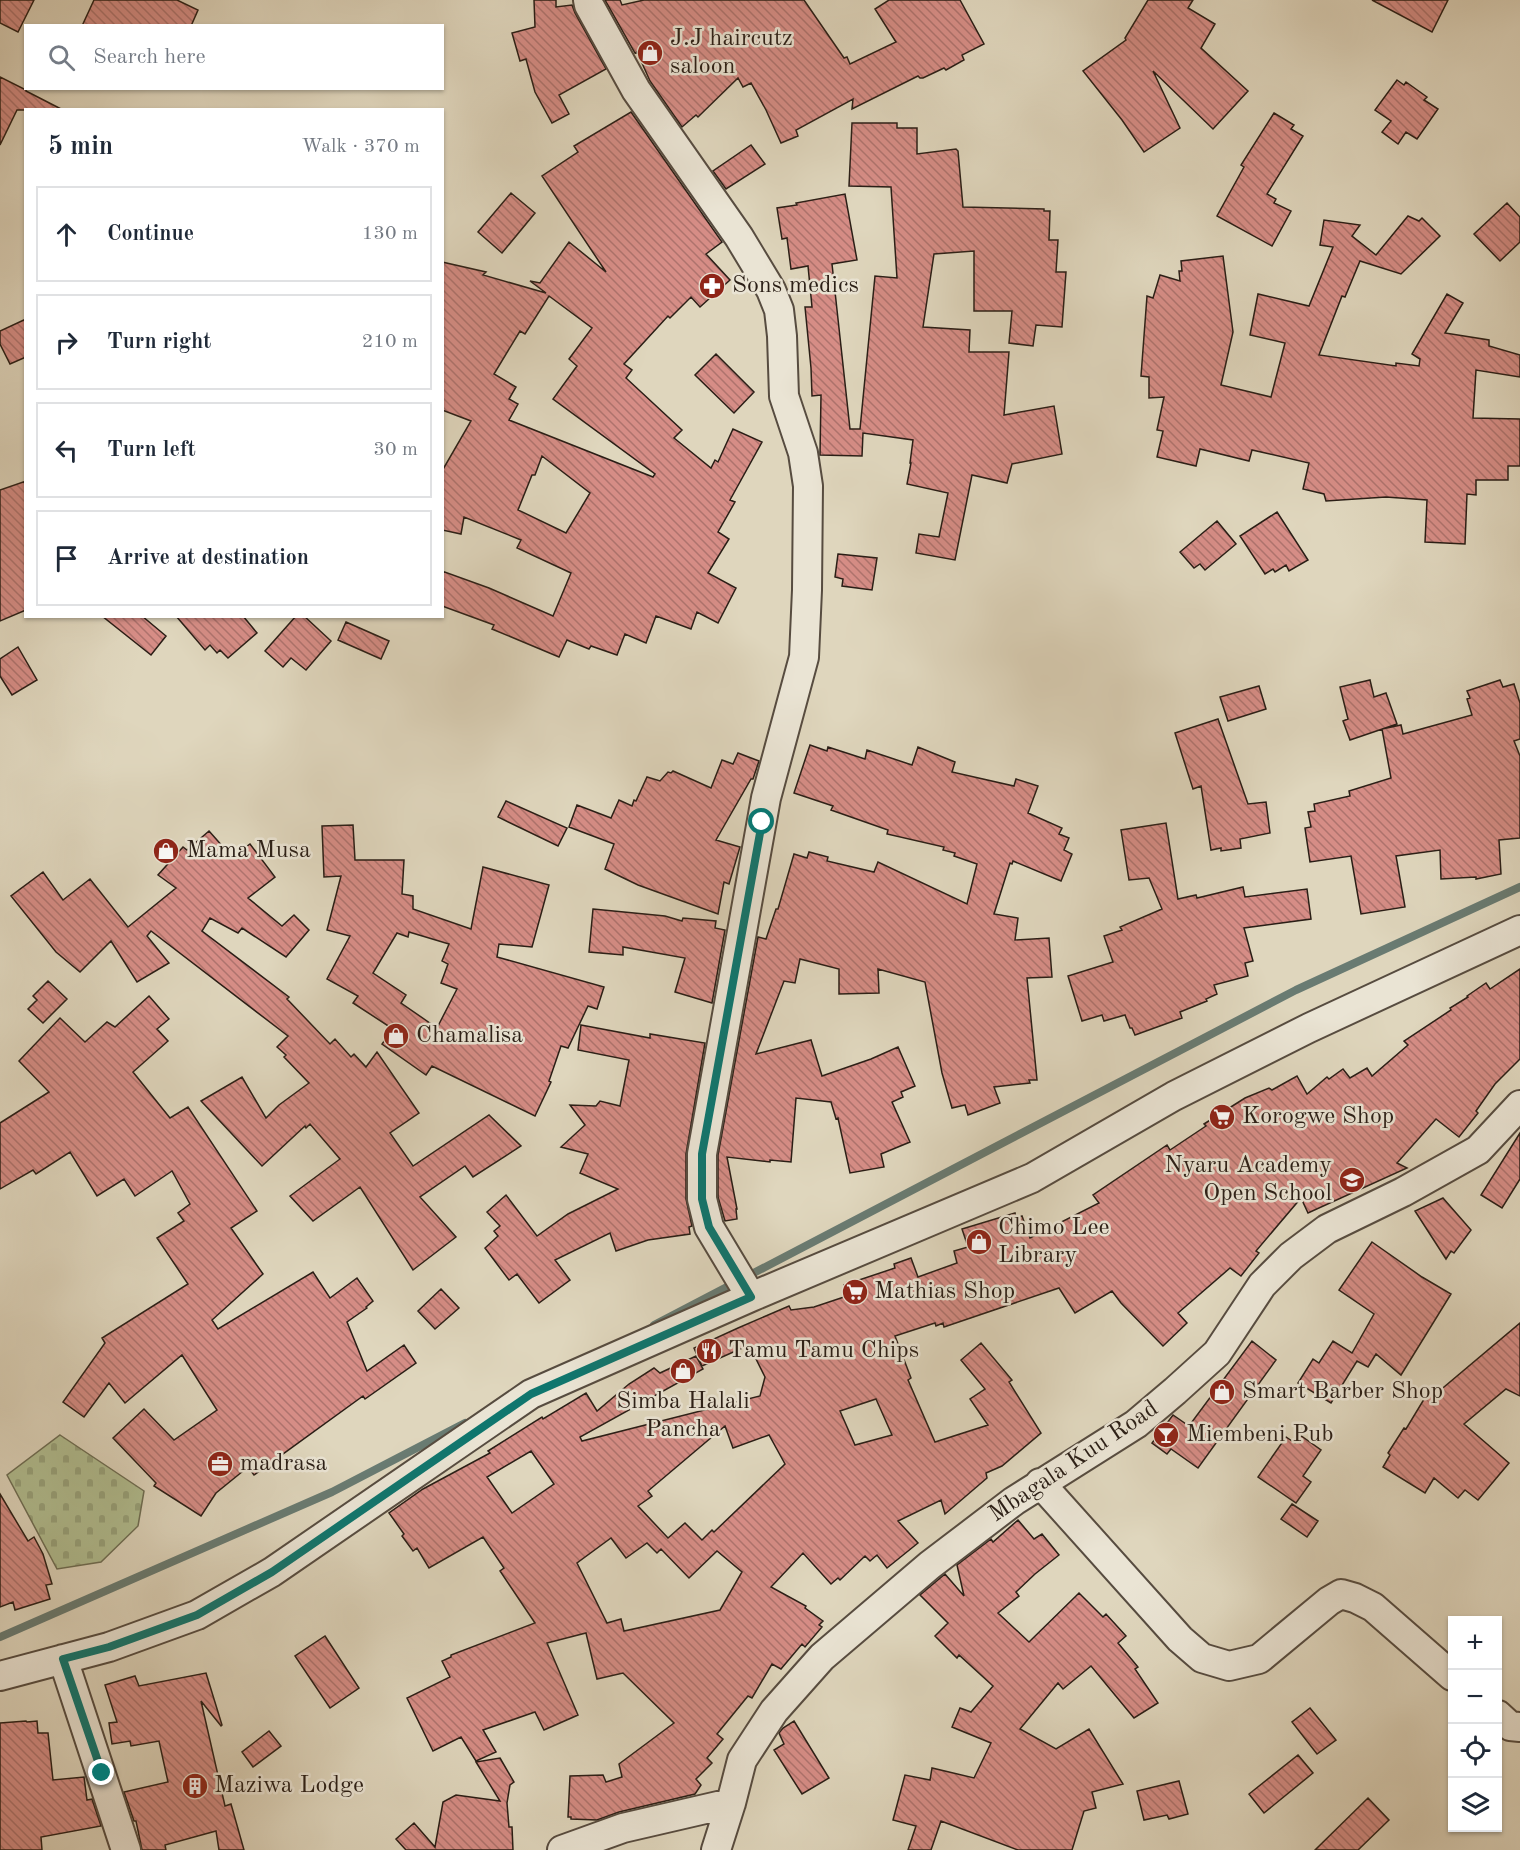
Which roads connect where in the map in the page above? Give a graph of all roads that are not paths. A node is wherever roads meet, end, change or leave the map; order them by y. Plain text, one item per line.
1 (588, 0) edge
2 (1520, 930) edge
3 (1520, 1105) edge
4 (751, 1297) junction
5 (1040, 1483) junction
6 (63, 1659) junction
7 (1448, 1673) edge
8 (0, 1676) edge
9 (1502, 1719) edge
10 (1520, 1727) edge
11 (731, 1803) junction
12 (126, 1850) edge
13 (562, 1850) edge
14 (716, 1850) edge

1 - 4 street
2 - 4 street
3 - 5 street, Mbagala Kuu Road
4 - 6 street
5 - 7 street
5 - 11 street, Mbagala Kuu Road
6 - 8 street
6 - 12 street
9 - 10 street
11 - 13 street
11 - 14 street, Mbagala Kuu Road

